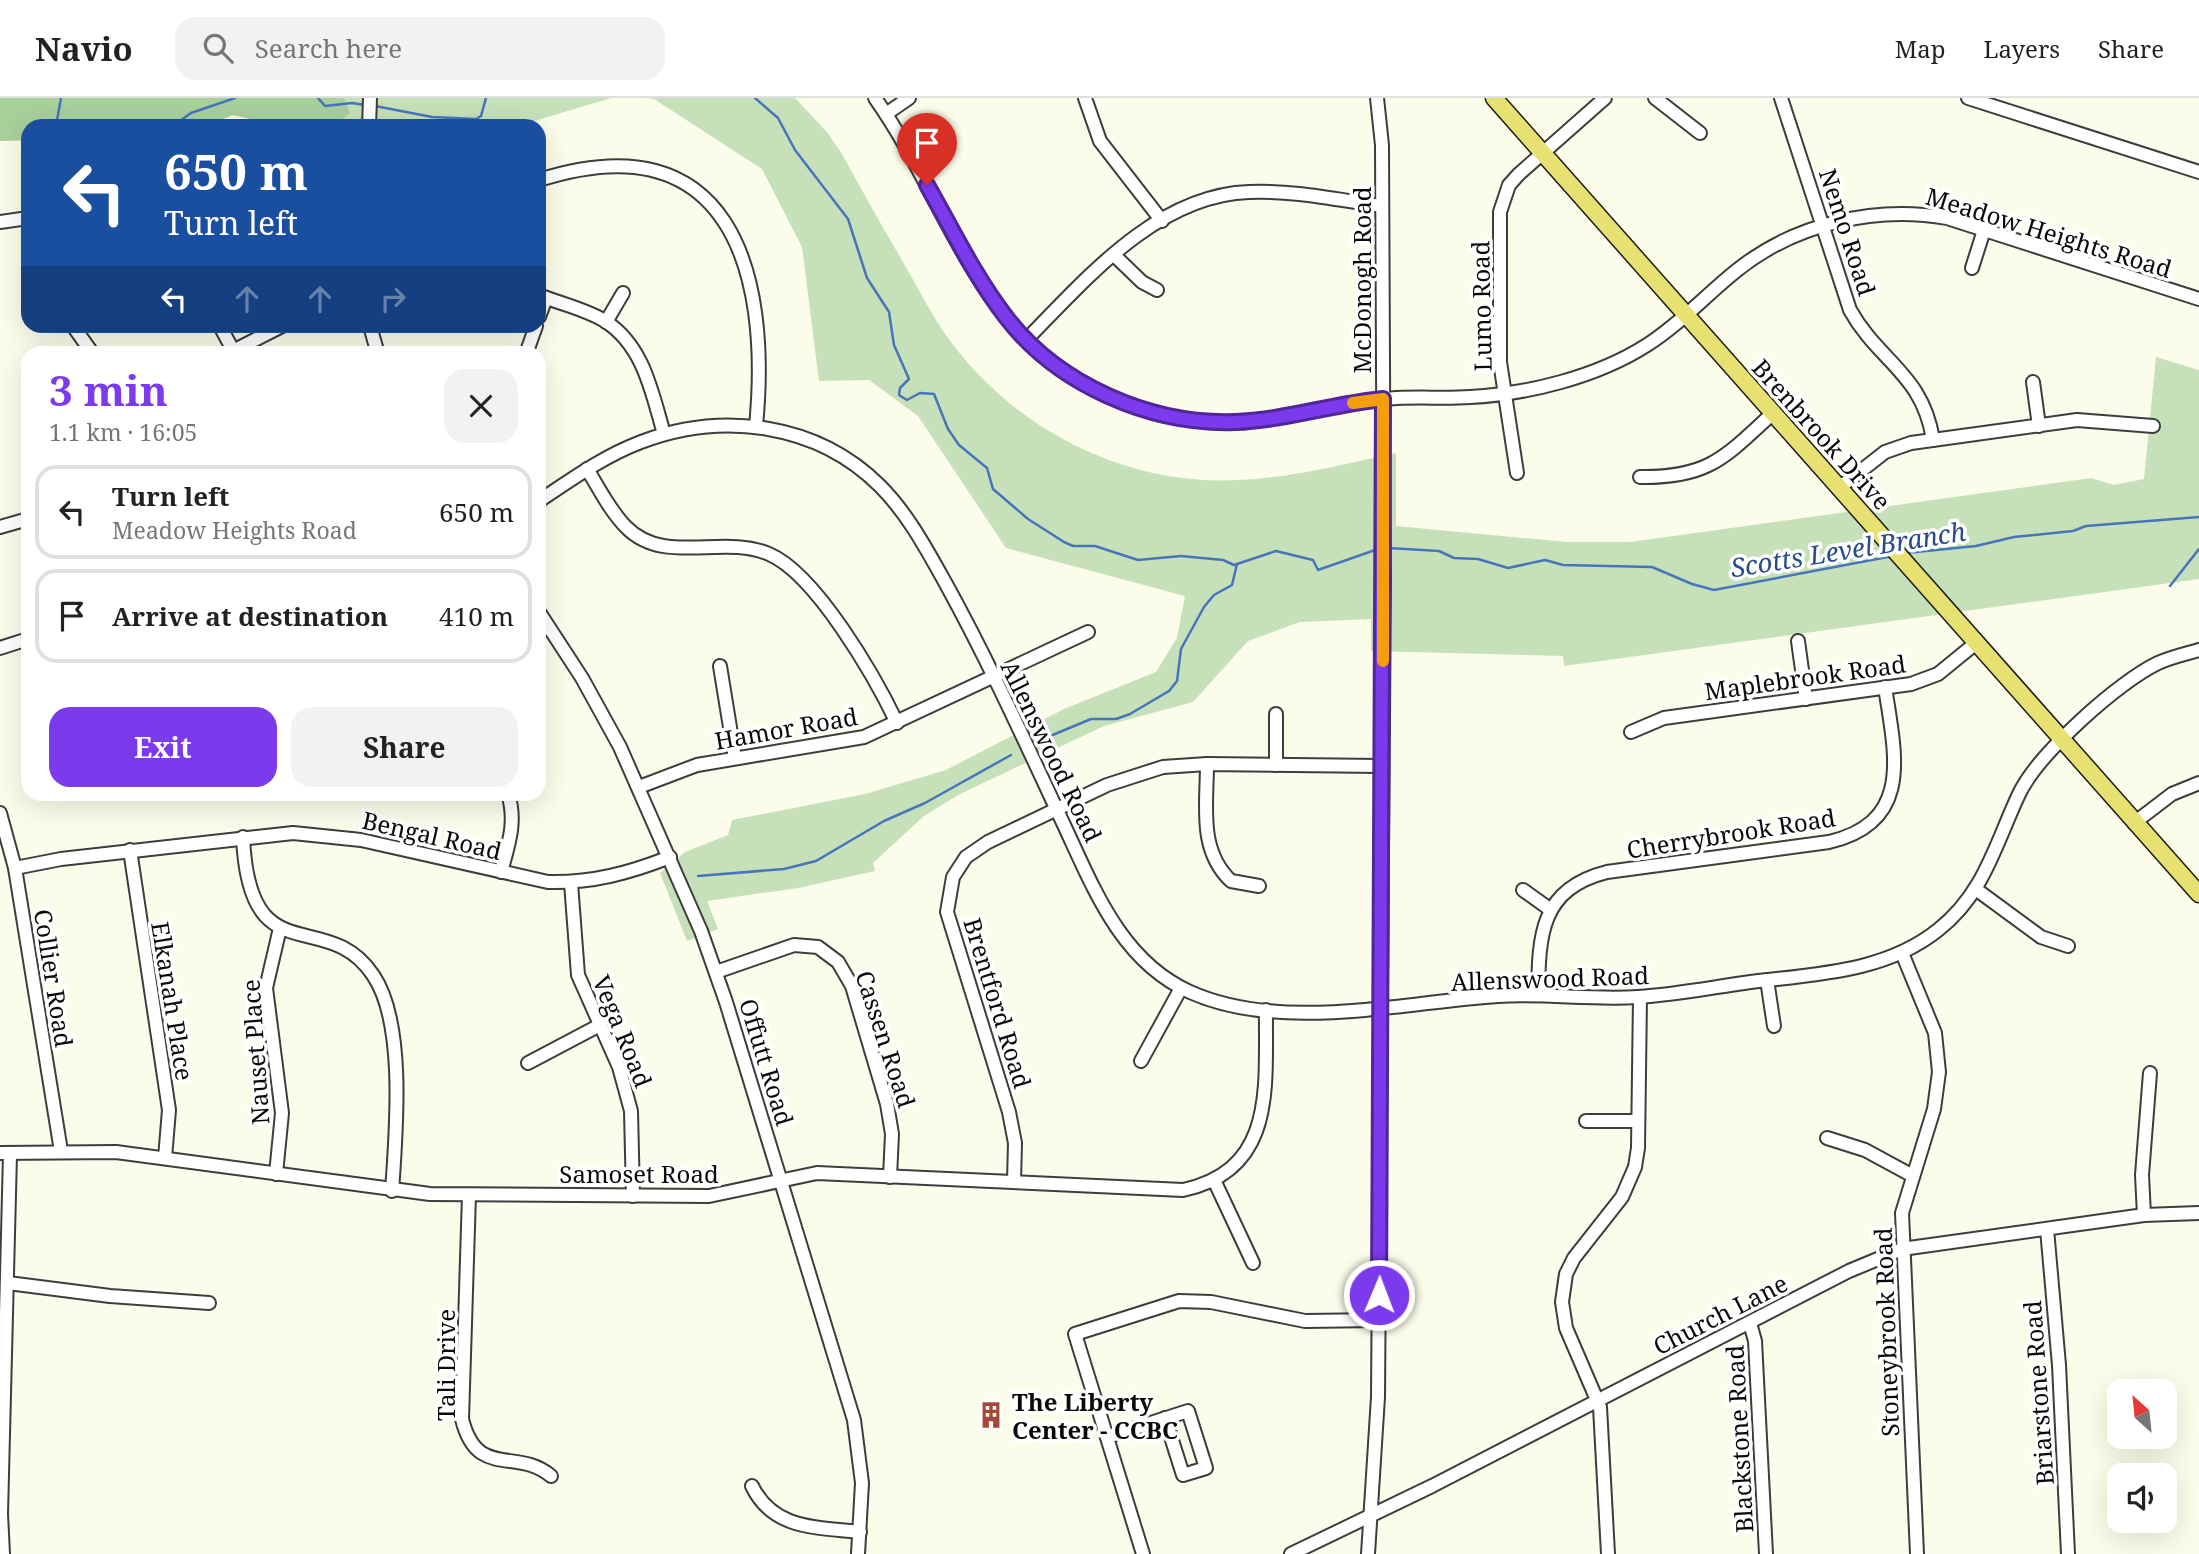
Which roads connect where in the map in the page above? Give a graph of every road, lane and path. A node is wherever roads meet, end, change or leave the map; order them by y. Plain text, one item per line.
1 (875, 98) edge
2 (909, 98) edge
3 (1086, 98) edge
4 (1377, 98) edge
5 (1494, 98) edge
6 (1605, 98) edge
7 (1655, 98) edge
8 (1782, 98) edge
9 (1968, 98) edge
10 (886, 114) junction
11 (1700, 133) dead end
12 (1543, 153) junction
13 (2199, 172) edge
14 (546, 179) edge
15 (1382, 206) junction
16 (21, 219) edge
17 (1162, 221) junction
18 (0, 222) edge
19 (1824, 226) junction
20 (1983, 230) junction
21 (1114, 254) junction
22 (1972, 268) dead end
23 (1157, 290) dead end
24 (623, 293) dead end
25 (546, 299) edge
26 (2199, 299) edge
27 (1686, 315) junction
28 (606, 322) junction
29 (269, 333) edge
30 (1027, 339) junction
31 (245, 346) edge
32 (2033, 382) dead end
33 (1504, 394) junction
34 (1383, 399) junction
35 (1773, 413) junction
36 (756, 426) junction
37 (2039, 426) junction
38 (2153, 426) dead end
39 (664, 434) junction
40 (1933, 440) junction
41 (587, 469) junction
42 (1517, 473) dead end
43 (1640, 477) dead end
44 (1839, 488) junction
45 (546, 496) edge
46 (21, 521) edge
47 (0, 527) edge
48 (546, 623) edge
49 (1088, 632) dead end
50 (21, 641) edge
51 (1798, 641) dead end
52 (1976, 643) junction
53 (0, 648) edge
54 (2199, 650) edge
55 (720, 666) dead end
56 (993, 677) junction
57 (1885, 688) junction
58 (1806, 699) junction
59 (1276, 714) dead end
60 (897, 723) junction
61 (1631, 732) dead end
62 (2062, 740) junction
63 (735, 758) junction
64 (1207, 764) junction
65 (1276, 765) junction
66 (1381, 766) junction
67 (2199, 783) edge
68 (639, 788) junction
69 (510, 801) edge
70 (1056, 809) junction
71 (0, 813) edge
72 (2134, 823) junction
73 (243, 837) junction
74 (130, 850) junction
75 (670, 857) junction
76 (15, 868) junction
77 (501, 873) junction
78 (572, 883) junction
79 (1259, 886) dead end
80 (1523, 890) dead end
81 (1977, 890) junction
82 (2199, 894) edge
83 (1551, 910) junction
84 (280, 928) junction
85 (2068, 946) dead end
86 (1902, 953) junction
87 (716, 972) junction
88 (1768, 980) junction
89 (1181, 988) junction
90 (1538, 994) junction
91 (1640, 997) junction
92 (1266, 1010) junction
93 (1381, 1010) junction
94 (600, 1026) junction
95 (1774, 1026) dead end
96 (1140, 1061) dead end
97 (528, 1063) dead end
98 (2150, 1073) dead end
99 (1586, 1121) dead end
100 (1638, 1121) junction
101 (1828, 1138) dead end
102 (61, 1151) junction
103 (5, 1153) edge
104 (165, 1158) junction
105 (276, 1174) junction
106 (1913, 1176) junction
107 (891, 1177) junction
108 (1214, 1180) junction
109 (781, 1181) junction
110 (1014, 1182) junction
111 (392, 1191) junction
112 (469, 1195) junction
113 (633, 1196) junction
114 (2199, 1213) edge
115 (2144, 1215) junction
116 (2047, 1229) junction
117 (1902, 1249) junction
118 (1253, 1262) dead end
119 (8, 1283) junction
120 (209, 1303) dead end
121 (1378, 1320) junction
122 (1750, 1323) junction
123 (1597, 1399) junction
124 (1165, 1418) junction
125 (1107, 1437) junction
126 (551, 1476) dead end
127 (752, 1486) dead end
128 (1370, 1514) junction
129 (860, 1532) junction
130 (3, 1554) edge
131 (858, 1554) edge
132 (1143, 1554) edge
133 (1291, 1554) edge
134 (1368, 1554) edge
135 (1608, 1554) edge
136 (1766, 1554) edge
137 (1917, 1554) edge
138 (2068, 1554) edge

1 - 10 street, Meadow Heights Road
2 - 10 street
3 - 17 street
4 - 15 street, McDonogh Road
5 - 12 main road, Brenbrook Drive
6 - 12 street, Lumo Road
7 - 11 street
8 - 19 street, Nemo Road
9 - 13 street
10 - 30 street, Meadow Heights Road
12 - 27 main road, Brenbrook Drive
12 - 33 street, Lumo Road
14 - 36 street
15 - 17 street
15 - 34 street, McDonogh Road
16 - 18 street
17 - 21 street
19 - 20 street, Meadow Heights Road
19 - 27 street, Meadow Heights Road
19 - 40 street, Nemo Road
20 - 22 street
20 - 26 street, Meadow Heights Road
21 - 23 street
21 - 30 street
24 - 28 street
25 - 28 street
27 - 33 street, Meadow Heights Road
27 - 35 main road, Brenbrook Drive
28 - 39 street
29 - 31 street
30 - 34 street, Meadow Heights Road
32 - 37 street
33 - 34 street, Meadow Heights Road
33 - 42 street, Lumo Road
34 - 66 street, McDonogh Road
35 - 43 street
35 - 44 main road, Brenbrook Drive
36 - 39 street, Allenswood Road
36 - 56 street, Allenswood Road
37 - 38 street
37 - 40 street
39 - 41 street, Allenswood Road
40 - 44 street
41 - 45 street, Allenswood Road
41 - 60 street
44 - 52 main road, Brenbrook Drive
46 - 47 street
48 - 68 street, Offutt Road
49 - 56 street, Hamor Road
50 - 53 street
51 - 58 street
52 - 57 street, Maplebrook Road
52 - 62 main road, Brenbrook Drive
54 - 62 street, Allenswood Road
55 - 63 street
56 - 60 street, Hamor Road
56 - 70 street, Allenswood Road
57 - 58 street, Maplebrook Road
57 - 83 street, Cherrybrook Road
58 - 61 street, Maplebrook Road
59 - 65 street
60 - 63 street, Hamor Road
62 - 72 main road, Brenbrook Drive
62 - 81 street, Allenswood Road
63 - 68 street, Hamor Road
64 - 65 street, Brentford Road
64 - 70 street, Brentford Road
64 - 79 street
65 - 66 street, Brentford Road
66 - 93 street, McDonogh Road
67 - 72 street
68 - 75 street, Offutt Road
69 - 77 street
70 - 89 street, Allenswood Road
70 - 110 street, Brentford Road
71 - 76 street, Collier Road
72 - 82 main road, Brenbrook Drive
73 - 74 street, Bengal Road
73 - 77 street, Bengal Road
73 - 84 street
74 - 76 street, Bengal Road
74 - 104 street, Elkanah Place
75 - 78 street, Bengal Road
75 - 87 street, Offutt Road
76 - 102 street, Collier Road
77 - 78 street, Bengal Road
78 - 94 street, Vega Road
80 - 83 street
81 - 85 street
81 - 86 street, Allenswood Road
83 - 90 street, Cherrybrook Road
84 - 105 street, Nauset Place
84 - 111 street
86 - 88 street, Allenswood Road
86 - 106 street, Stoneybrook Road
87 - 107 street, Cassen Road
87 - 109 street, Offutt Road
88 - 91 street, Allenswood Road
88 - 95 street
89 - 92 street, Allenswood Road
89 - 96 street
90 - 91 street, Allenswood Road
90 - 93 street, Allenswood Road
91 - 100 street
92 - 93 street, Allenswood Road
92 - 108 street, Samoset Road
93 - 121 street, McDonogh Road
94 - 97 street
94 - 113 street, Vega Road
98 - 115 street
99 - 100 street
100 - 123 street
101 - 106 street
102 - 103 street, Samoset Road
102 - 104 street, Samoset Road
103 - 119 street
104 - 105 street, Samoset Road
105 - 111 street, Samoset Road
106 - 117 street, Stoneybrook Road
107 - 109 street, Samoset Road
107 - 110 street, Samoset Road
108 - 110 street, Samoset Road
108 - 118 street
109 - 113 street, Samoset Road
109 - 129 street, Offutt Road
111 - 112 street, Samoset Road
112 - 113 street, Samoset Road
112 - 126 street, Tali Drive
114 - 115 street, Church Lane
115 - 116 street, Church Lane
116 - 117 street, Church Lane
116 - 138 street, Briarstone Road
117 - 122 street, Church Lane
117 - 137 street, Stoneybrook Road
119 - 120 street
119 - 130 street
121 - 125 street
121 - 128 street, McDonogh Road
122 - 123 street, Church Lane
122 - 136 street, Blackstone Road
123 - 128 street, Church Lane
123 - 135 street
124 - 124 street
124 - 125 street
125 - 132 street
127 - 129 street
128 - 133 street, Church Lane
128 - 134 street, McDonogh Road
129 - 131 street, Offutt Road

